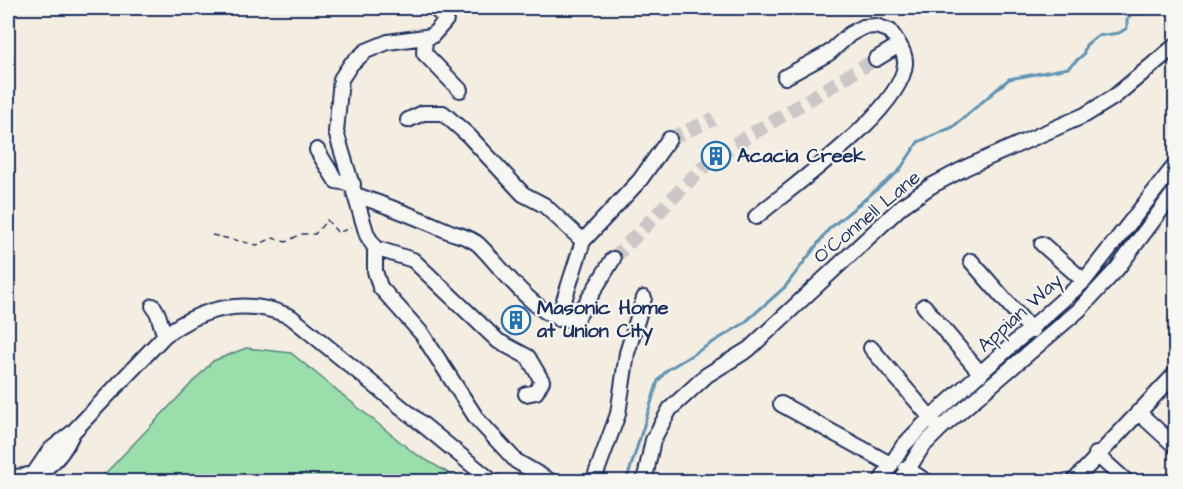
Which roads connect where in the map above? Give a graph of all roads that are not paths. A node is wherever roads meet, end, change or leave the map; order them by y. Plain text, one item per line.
1 (435, 8) edge
2 (425, 38) junction
3 (899, 45) junction
4 (1176, 45) edge
5 (876, 59) tunnel mouth
6 (785, 77) dead end
7 (460, 90) dead end
8 (408, 120) dead end
9 (669, 139) tunnel mouth
10 (317, 150) dead end
11 (1176, 164) edge
12 (354, 190) junction
13 (1176, 190) edge
14 (756, 217) dead end
15 (583, 241) junction
16 (1042, 244) dead end
17 (375, 248) junction
18 (613, 259) tunnel mouth
19 (970, 261) dead end
20 (1084, 281) junction
21 (644, 298) dead end
22 (153, 306) dead end
23 (924, 306) dead end
24 (558, 319) junction
25 (1032, 331) junction
26 (165, 335) junction
27 (871, 348) dead end
28 (1176, 373) edge
29 (981, 374) junction
30 (526, 394) dead end
31 (781, 404) dead end
32 (1138, 412) junction
33 (930, 418) junction
34 (940, 429) junction
35 (1176, 447) edge
36 (1096, 454) junction
37 (890, 464) junction
38 (906, 468) junction
39 (8, 477) edge
40 (33, 478) edge
41 (647, 481) edge
42 (493, 482) edge
43 (552, 482) edge
44 (593, 482) edge
45 (880, 482) edge
46 (900, 482) edge
47 (927, 482) edge
48 (1073, 482) edge
49 (1127, 482) edge

1 - 2 street
2 - 7 street
2 - 12 street
3 - 5 street
3 - 6 street
3 - 14 street
4 - 41 street, O’Connell Lane
8 - 15 street
9 - 15 street
10 - 12 street
11 - 20 street, Appian Way
12 - 17 street
12 - 24 street
13 - 34 street, Appian Way
15 - 24 street
16 - 20 street
17 - 30 street
17 - 43 street
18 - 24 street
19 - 25 street
20 - 25 street, Appian Way
21 - 44 street
22 - 26 street
23 - 29 street
25 - 29 street, Appian Way
26 - 40 street
26 - 42 street
27 - 33 street
28 - 32 street
29 - 33 street, Appian Way
31 - 37 street
32 - 35 street
32 - 36 street
33 - 34 street
33 - 37 street, Appian Way
34 - 38 street, Appian Way
36 - 48 street
36 - 49 street
37 - 45 street, Appian Way
38 - 46 street, Appian Way
38 - 47 street
39 - 40 street

